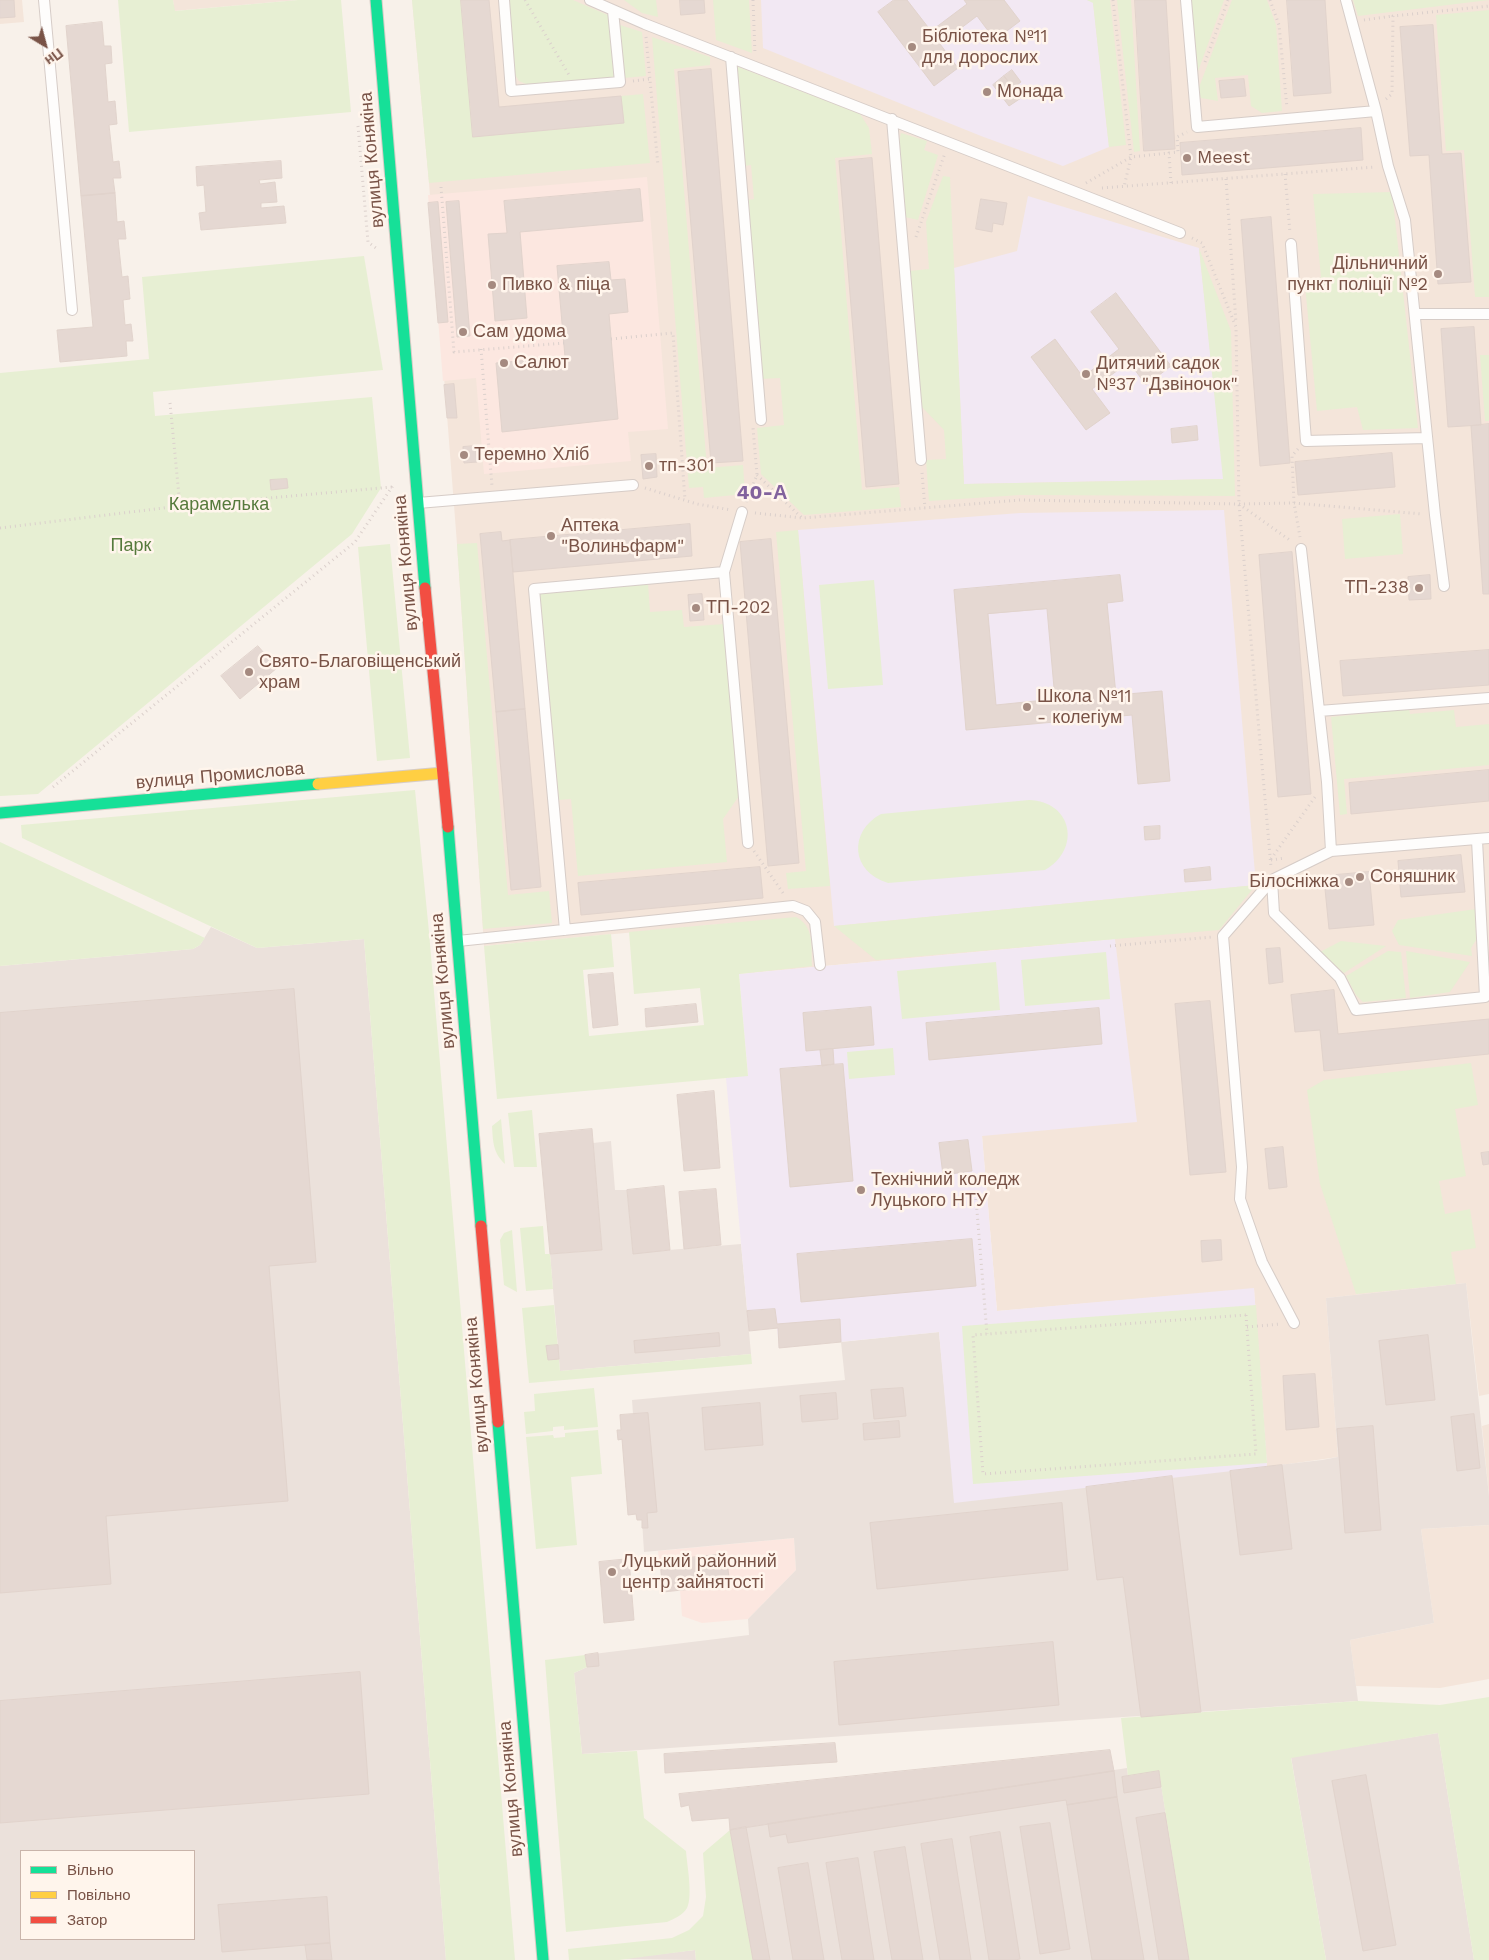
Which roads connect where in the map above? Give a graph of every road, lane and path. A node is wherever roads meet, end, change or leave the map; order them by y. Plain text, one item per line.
1 (44, 0) edge
2 (376, 0) edge
3 (504, 0) edge
4 (525, 0) edge
5 (590, 0) edge
6 (753, 0) edge
7 (1113, 0) edge
8 (1186, 0) edge
9 (1228, 0) edge
10 (1270, 0) edge
11 (1346, 0) edge
12 (1489, 6) edge
13 (613, 11) junction
14 (1393, 16) junction
15 (1352, 21) junction
16 (646, 24) junction
17 (731, 57) junction
18 (1204, 63) dead end
19 (755, 66) junction
20 (575, 86) junction
21 (1376, 111) junction
22 (892, 119) junction
23 (1288, 119) junction
24 (1197, 127) junction
25 (948, 143) junction
26 (1169, 153) junction
27 (1131, 157) junction
28 (658, 166) dead end
29 (1388, 166) junction
30 (1286, 174) junction
31 (1226, 178) junction
32 (1171, 183) junction
33 (440, 187) dead end
34 (1124, 187) junction
35 (1098, 189) dead end
36 (1073, 191) junction
37 (1180, 233) joint
38 (914, 244) dead end
39 (1291, 244) joint
40 (72, 310) dead end
41 (1415, 314) junction
42 (1489, 314) edge
43 (1236, 327) junction
44 (611, 339) dead end
45 (564, 342) dead end
46 (481, 350) junction
47 (170, 403) dead end
48 (761, 420) joint
49 (1427, 438) junction
50 (1306, 441) junction
51 (921, 460) joint
52 (757, 475) junction
53 (397, 481) dead end
54 (633, 485) joint
55 (392, 487) junction
56 (492, 497) junction
57 (685, 500) junction
58 (418, 503) junction
59 (1294, 503) junction
60 (1239, 504) junction
61 (180, 506) junction
62 (925, 508) junction
63 (742, 512) junction
64 (1435, 515) junction
65 (803, 518) junction
66 (0, 528) edge
67 (1301, 549) junction
68 (724, 572) junction
69 (1444, 586) dead end
70 (1489, 698) edge
71 (1319, 711) junction
72 (443, 774) junction
73 (1327, 782) junction
74 (46, 792) dead end
75 (0, 814) edge
76 (1489, 838) edge
77 (1477, 840) junction
78 (748, 843) joint
79 (1331, 852) junction
80 (1270, 860) junction
81 (1272, 880) junction
82 (793, 906) junction
83 (565, 930) junction
84 (1223, 936) junction
85 (457, 941) junction
86 (1110, 946) dead end
87 (820, 965) dead end
88 (976, 1199) dead end
89 (1294, 1323) joint
90 (1247, 1326) junction
91 (987, 1334) junction
92 (543, 1960) edge

1 - 40 lane
2 - 58 street, вулиця Конякіна
3 - 20 lane
4 - 20 path
5 - 13 lane
6 - 19 path
7 - 27 path
8 - 24 lane
9 - 18 path
10 - 23 path
11 - 15 lane
12 - 14 path
13 - 16 lane
13 - 20 lane
14 - 15 path
14 - 21 path
15 - 21 lane
16 - 17 lane
16 - 28 path
17 - 19 lane
17 - 48 lane
19 - 22 lane
21 - 23 lane
21 - 29 lane
22 - 25 lane
22 - 51 lane
23 - 24 lane
24 - 26 path
25 - 36 lane
25 - 38 path
26 - 27 path
26 - 32 path
27 - 34 path
27 - 36 path
29 - 30 path
29 - 41 lane
30 - 31 path
30 - 39 path
31 - 32 path
31 - 43 path
32 - 34 path
33 - 46 path
34 - 35 path
36 - 37 lane
37 - 43 path
39 - 50 lane
41 - 42 lane
41 - 49 lane
43 - 60 path
44 - 57 path
45 - 46 path
46 - 56 path
47 - 61 path
48 - 52 path
49 - 50 lane
49 - 64 lane
50 - 59 path
51 - 62 path
52 - 63 path
52 - 65 path
53 - 55 path
54 - 56 lane
54 - 57 path
55 - 61 path
55 - 74 path
56 - 58 lane
57 - 63 path
58 - 72 street, вулиця Конякіна
59 - 60 path
59 - 64 path
59 - 67 path
60 - 62 path
60 - 67 path
60 - 80 path
61 - 66 path
62 - 65 path
63 - 65 path
63 - 68 lane
64 - 69 lane
67 - 71 lane
68 - 78 lane
68 - 83 lane
70 - 71 lane
71 - 73 lane
72 - 75 street, вулиця Промислова
72 - 85 street, вулиця Конякіна
73 - 79 lane
73 - 80 path
76 - 77 lane
77 - 79 lane
77 - 81 lane
78 - 82 path
79 - 81 lane
80 - 81 path
81 - 84 lane
82 - 83 lane
82 - 87 lane
83 - 85 lane
84 - 86 path
84 - 89 lane
85 - 92 street, вулиця Конякіна
88 - 91 path
89 - 90 path
90 - 91 path
90 - 91 path

